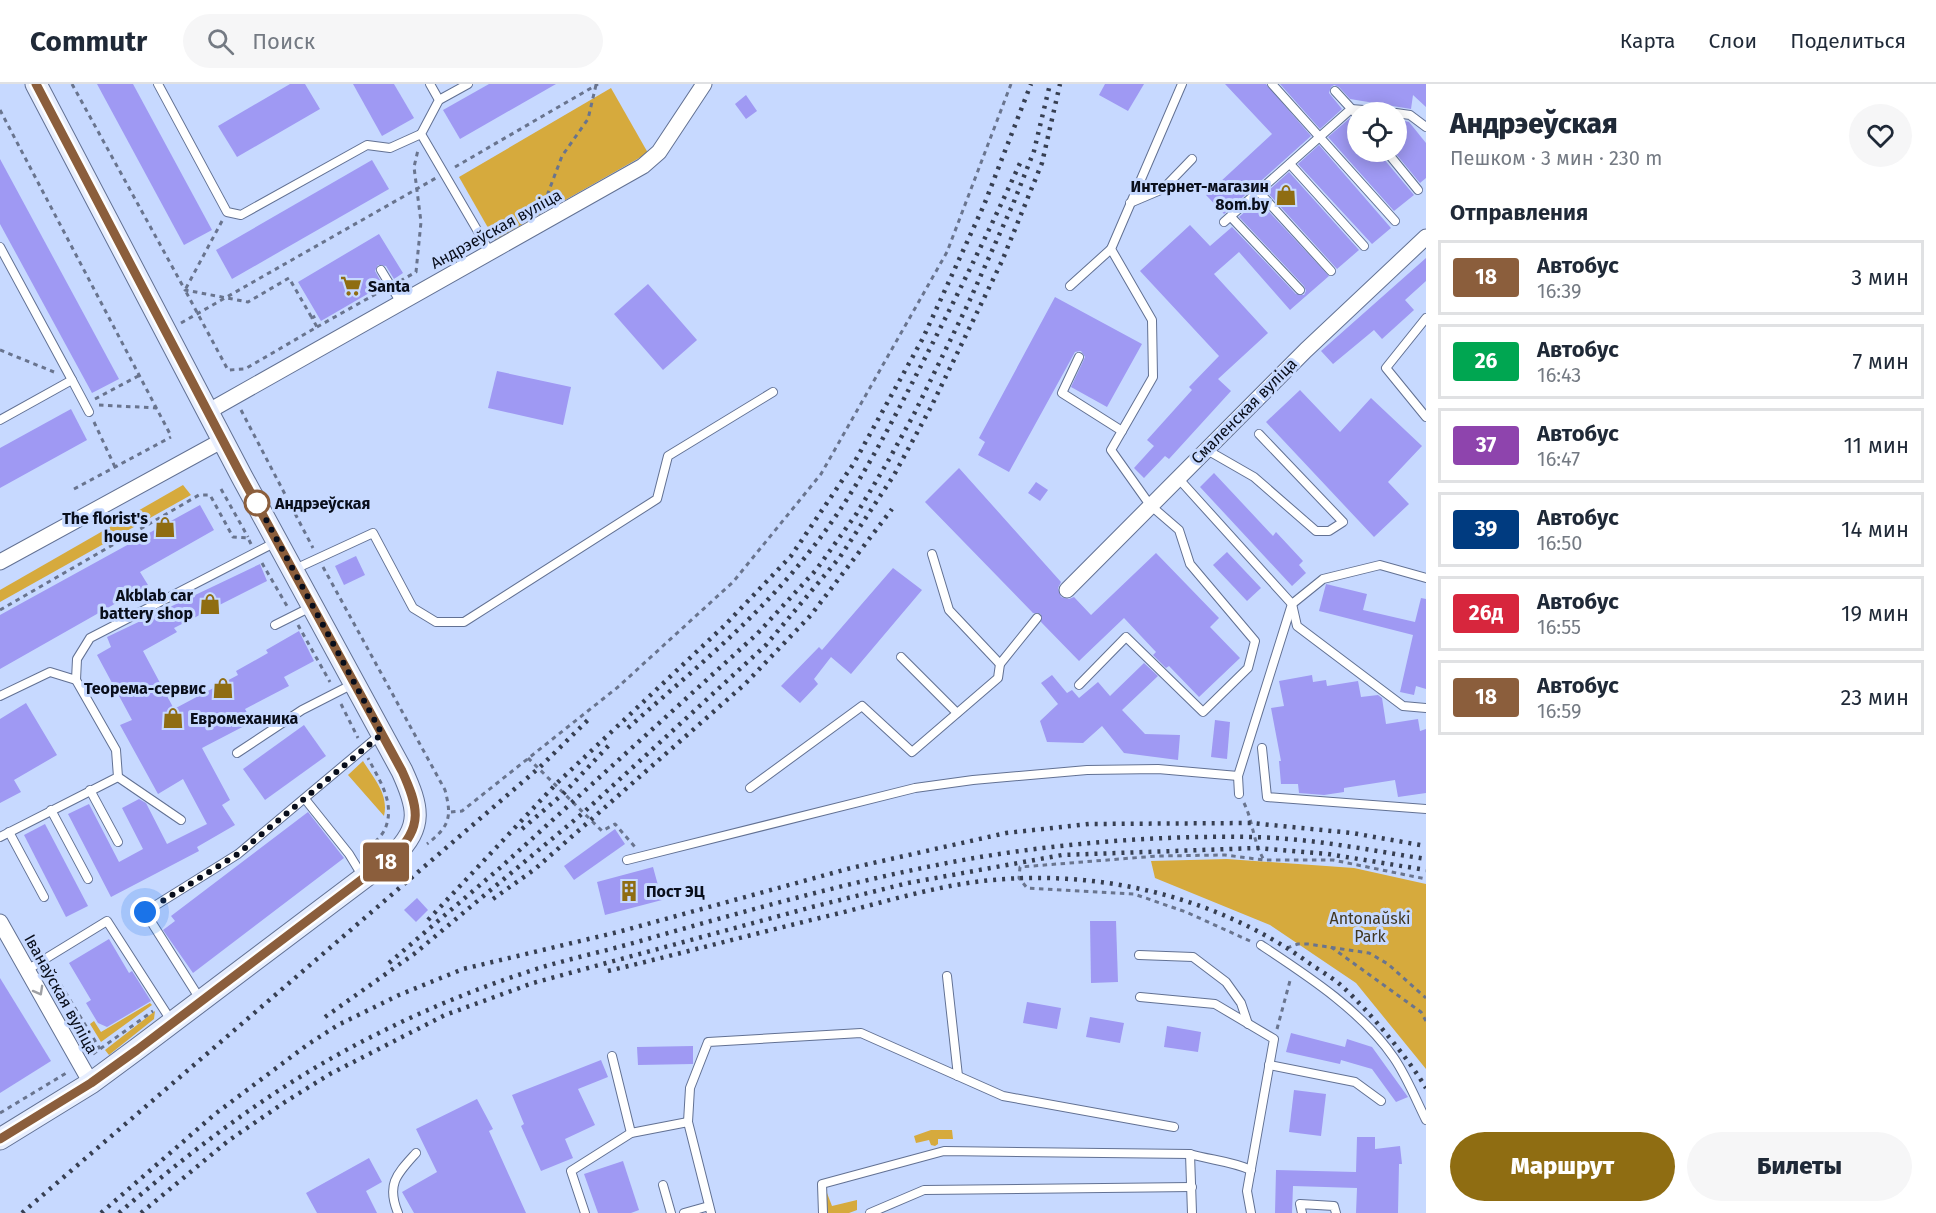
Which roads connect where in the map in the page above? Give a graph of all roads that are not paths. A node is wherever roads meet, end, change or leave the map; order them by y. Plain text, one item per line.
1 (36, 84) edge
2 (158, 84) edge
3 (430, 84) edge
4 (468, 84) edge
5 (704, 84) edge
6 (1182, 84) edge
7 (1272, 84) edge
8 (1335, 91) dead end
9 (439, 100) junction
10 (1347, 104) edge
11 (1347, 113) edge
12 (1407, 115) edge
13 (1426, 127) edge
14 (421, 134) junction
15 (1320, 138) junction
16 (1192, 159) dead end
17 (1395, 162) edge
18 (1290, 164) junction
19 (1418, 190) dead end
20 (1259, 192) junction
21 (1130, 203) junction
22 (1395, 221) dead end
23 (1426, 237) edge
24 (1364, 246) dead end
25 (0, 247) edge
26 (1110, 249) junction
27 (490, 252) junction
28 (381, 270) dead end
29 (1331, 271) dead end
30 (1070, 286) dead end
31 (1300, 290) dead end
32 (401, 303) junction
33 (1425, 321) edge
34 (1079, 357) dead end
35 (72, 380) junction
36 (773, 392) dead end
37 (87, 408) road end
38 (209, 411) junction
39 (1426, 417) edge
40 (0, 420) edge
41 (1122, 431) junction
42 (1259, 434) dead end
43 (223, 440) junction
44 (1206, 449) junction
45 (1177, 477) junction
46 (1150, 505) junction
47 (277, 541) junction
48 (932, 554) dead end
49 (0, 562) edge
50 (293, 571) junction
51 (1426, 578) edge
52 (1067, 590) dead end
53 (1292, 604) junction
54 (312, 606) junction
55 (1037, 618) dead end
56 (275, 625) dead end
57 (901, 657) dead end
58 (1000, 664) junction
59 (76, 680) junction
60 (1079, 685) dead end
61 (345, 689) junction
62 (0, 696) edge
63 (1426, 708) edge
64 (957, 713) junction
65 (382, 734) junction
66 (1262, 748) dead end
67 (237, 753) dead end
68 (1238, 776) junction
69 (118, 777) junction
70 (750, 788) dead end
71 (90, 790) junction
72 (1239, 794) road end
73 (305, 799) junction
74 (1426, 809) edge
75 (51, 810) junction
76 (181, 820) dead end
77 (9, 832) junction
78 (0, 837) edge
79 (118, 842) dead end
80 (627, 860) dead end
81 (359, 869) junction
82 (88, 879) dead end
83 (44, 897) dead end
84 (0, 922) edge
85 (1261, 945) road end
86 (1139, 955) dead end
87 (27, 970) junction
88 (947, 976) dead end
89 (1140, 997) dead end
90 (202, 1001) junction
91 (172, 1023) junction
92 (1248, 1024) junction
93 (612, 1056) dead end
94 (1269, 1065) junction
95 (85, 1074) junction
96 (958, 1076) junction
97 (1381, 1101) dead end
98 (1426, 1120) edge
99 (688, 1122) junction
100 (1174, 1127) dead end
101 (631, 1133) junction
102 (0, 1139) edge
103 (416, 1153) dead end
104 (1190, 1154) junction
105 (1251, 1170) junction
106 (663, 1185) dead end
107 (1192, 1187) junction
108 (710, 1209) edge
109 (398, 1213) edge
110 (585, 1213) edge
111 (671, 1213) edge
112 (684, 1213) edge
113 (823, 1213) edge
114 (870, 1213) edge
115 (1192, 1213) edge
116 (1251, 1213) edge
117 (1302, 1213) edge
118 (1336, 1213) edge

1 - 38 main road
2 - 14 lane
3 - 9 lane
4 - 9 lane
5 - 27 street, Андрэеўская вуліца
6 - 21 lane
7 - 15 lane
8 - 10 lane
9 - 14 lane
11 - 15 lane
12 - 13 lane
14 - 27 lane
15 - 18 lane
15 - 22 lane
16 - 21 lane
17 - 19 lane
18 - 20 lane
18 - 24 lane
20 - 29 lane
20 - 31 lane
21 - 26 lane
23 - 44 street, Смаленская вуліца
25 - 35 lane
26 - 30 lane
26 - 41 lane
27 - 32 street, Андрэеўская вуліца
28 - 32 lane
32 - 38 street, Андрэеўская вуліца
33 - 39 lane
34 - 41 lane
35 - 37 lane
35 - 40 lane
36 - 50 lane
38 - 43 main road
41 - 46 lane
42 - 44 lane
43 - 47 main road
43 - 49 street
44 - 45 street, Смаленская вуліца
45 - 46 street, Смаленская вуліца
45 - 53 lane
46 - 52 street, Смаленская вуліца
46 - 60 lane
47 - 50 main road
47 - 59 lane
48 - 58 lane
50 - 54 main road
51 - 53 lane
53 - 63 lane
53 - 68 lane
54 - 56 lane
54 - 61 main road
55 - 58 lane
57 - 64 lane
58 - 64 lane
59 - 62 lane
59 - 69 lane
61 - 65 main road
61 - 67 lane
64 - 70 lane
65 - 73 lane
65 - 81 main road
66 - 74 lane
68 - 72 lane
68 - 80 lane
69 - 71 lane
69 - 76 lane
71 - 75 lane
71 - 79 lane
73 - 81 lane
73 - 90 lane
75 - 77 lane
75 - 82 lane
77 - 78 lane
77 - 83 lane
81 - 90 main road
84 - 87 street, Іванаўская вуліца
85 - 98 lane
86 - 92 lane
87 - 91 lane
87 -> 95 street, Іванаўская вуліца
88 - 96 lane
89 - 92 lane
90 - 91 main road
91 - 95 main road
92 - 94 lane
93 - 101 lane
94 - 97 lane
94 - 105 lane
95 - 102 main road
96 - 99 lane
96 - 100 lane
99 - 101 lane
99 - 108 lane
101 - 110 lane
103 - 109 lane
104 - 105 lane
104 - 107 lane
104 - 113 lane
105 - 116 lane
106 - 111 lane
107 - 114 lane
107 - 115 lane
108 - 112 lane
117 - 118 lane

